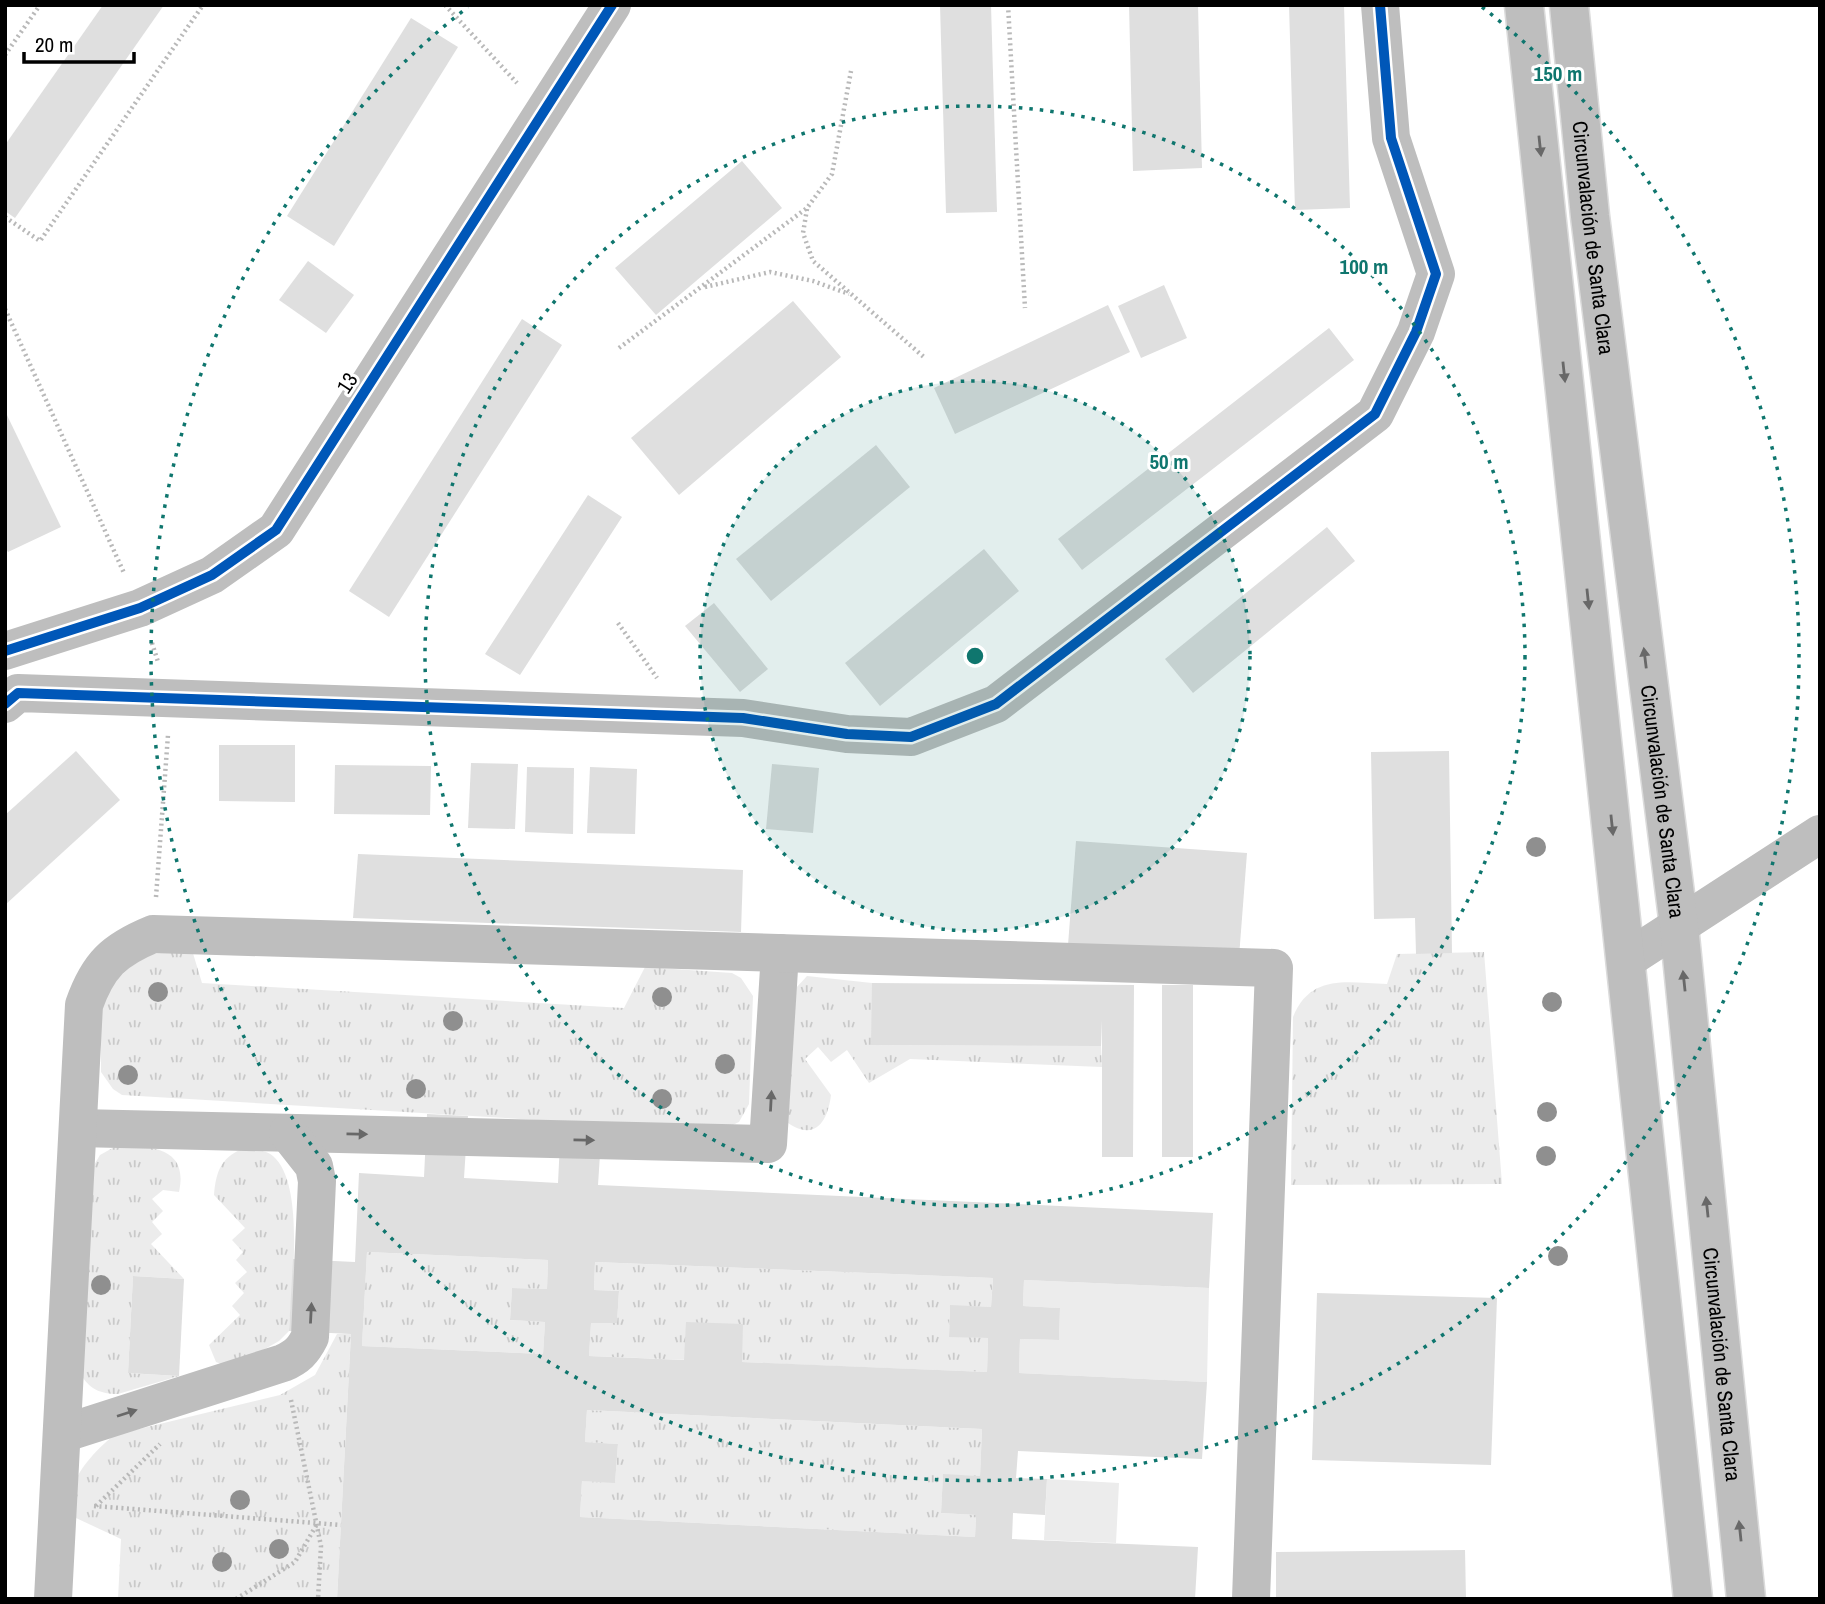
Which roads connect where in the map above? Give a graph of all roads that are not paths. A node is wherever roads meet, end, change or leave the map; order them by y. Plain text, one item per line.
1 (612, 5) edge
2 (1380, 5) edge
3 (1524, 5) edge
4 (1569, 5) edge
5 (1535, 96) junction
6 (1580, 113) junction
7 (5, 651) edge
8 (5, 704) edge
9 (1820, 834) edge
10 (1679, 926) junction
11 (780, 953) junction
12 (1626, 960) junction
13 (78, 1128) junction
14 (288, 1133) junction
15 (62, 1434) junction
16 (53, 1599) edge
17 (1251, 1599) edge
18 (1693, 1599) edge
19 (1746, 1599) edge

1 - 7 main road, 13
2 - 8 main road
3 - 5 main road, Circunvalación de Santa Clara
4 - 6 main road, Circunvalación de Santa Clara
5 - 6 main road
5 -> 12 main road, Circunvalación de Santa Clara
10 -> 6 main road, Circunvalación de Santa Clara
9 - 10 main road
10 - 12 main road
19 -> 10 main road, Circunvalación de Santa Clara
11 - 13 main road
14 -> 11 main road
11 - 17 main road
12 - 18 main road, Circunvalación de Santa Clara
13 - 14 main road
13 - 15 main road
15 -> 14 main road
15 - 16 main road

